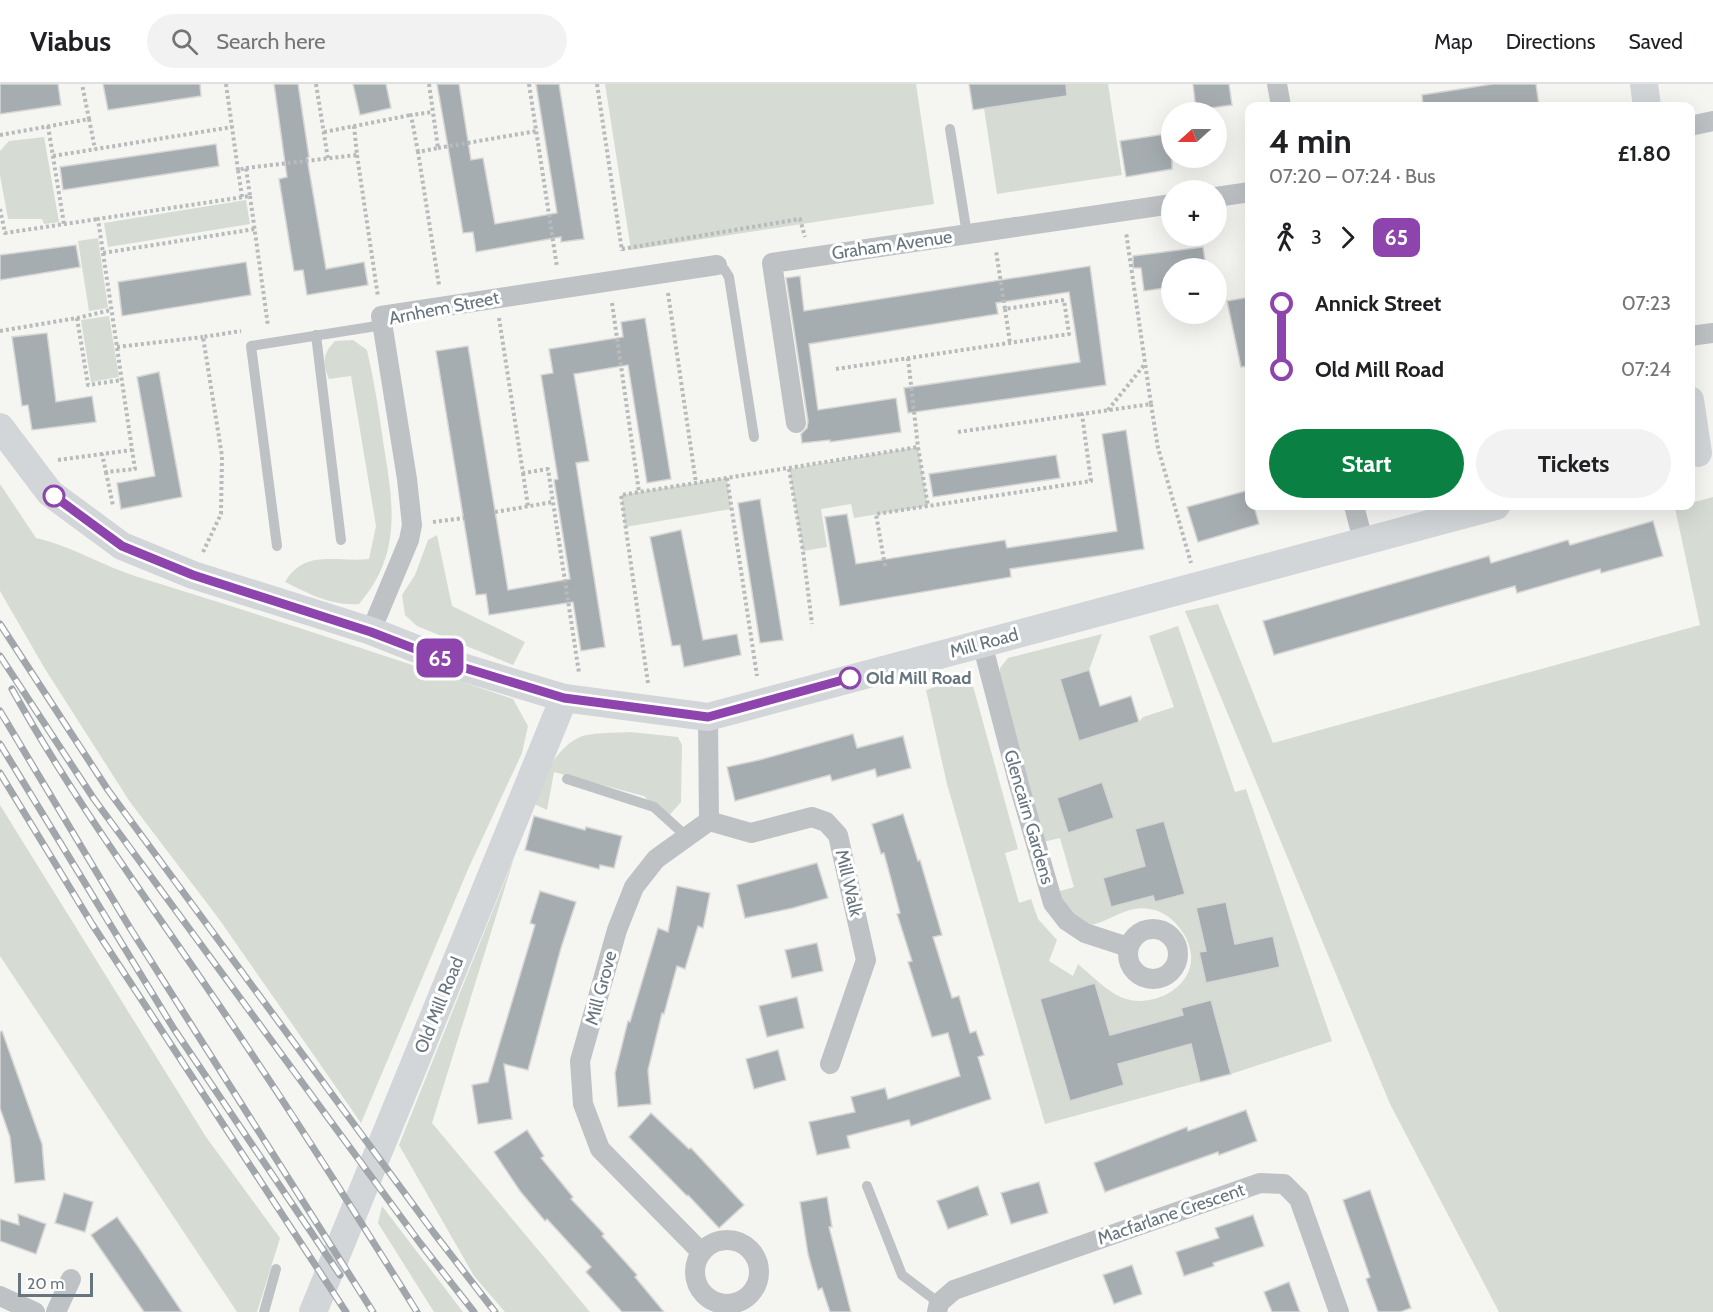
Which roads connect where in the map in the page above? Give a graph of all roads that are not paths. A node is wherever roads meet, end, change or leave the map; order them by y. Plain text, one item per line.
1 (1277, 84) edge
2 (1644, 84) edge
3 (1280, 102) edge
4 (1646, 102) edge
5 (1713, 121) edge
6 (1695, 125) edge
7 (950, 129) dead end
8 (1245, 193) edge
9 (1227, 195) edge
10 (1161, 206) edge
11 (967, 234) junction
12 (717, 265) joint
13 (382, 320) junction
14 (1713, 333) edge
15 (316, 335) junction
16 (1695, 335) edge
17 (796, 423) dead end
18 (1695, 424) edge
19 (0, 427) edge
20 (754, 437) dead end
21 (1701, 452) edge
22 (1355, 510) edge
23 (1480, 510) edge
24 (340, 540) dead end
25 (1363, 540) junction
26 (277, 546) dead end
27 (371, 632) junction
28 (982, 643) junction
29 (573, 699) junction
30 (708, 717) junction
31 (567, 779) dead end
32 (709, 821) junction
33 (686, 836) junction
34 (1128, 947) dead end
35 (830, 1064) dead end
36 (867, 1186) dead end
37 (701, 1252) dead end
38 (276, 1269) dead end
39 (71, 1279) dead end
40 (0, 1296) edge
41 (938, 1307) edge
42 (35, 1312) edge
43 (56, 1312) edge
44 (264, 1312) edge
45 (313, 1312) edge
46 (1339, 1312) edge

1 - 3 street
2 - 4 street
5 - 6 street
7 - 11 lane
8 - 9 street
10 - 11 street, Graham Avenue
11 - 17 street, Graham Avenue
12 - 13 street, Arnhem Street
12 - 20 lane
13 - 15 lane
13 - 27 street, Arnhem Street
14 - 16 street
15 - 24 lane
15 - 26 lane
18 - 21 street
19 - 27 street, Mill Road
22 - 25 street
23 - 25 street, Mill Road
25 - 28 street, Mill Road
27 - 29 street, Mill Road
28 - 30 street, Mill Road
28 - 34 street, Glencairn Gardens
29 - 30 street, Mill Road
29 - 45 street, Old Mill Road
30 - 32 street
31 - 33 lane
32 - 33 street, Mill Grove
32 - 35 street, Mill Walk
33 - 37 street, Mill Grove
36 - 41 lane
38 - 44 lane
39 - 43 street
40 - 42 street
41 - 46 street, Macfarlane Crescent

